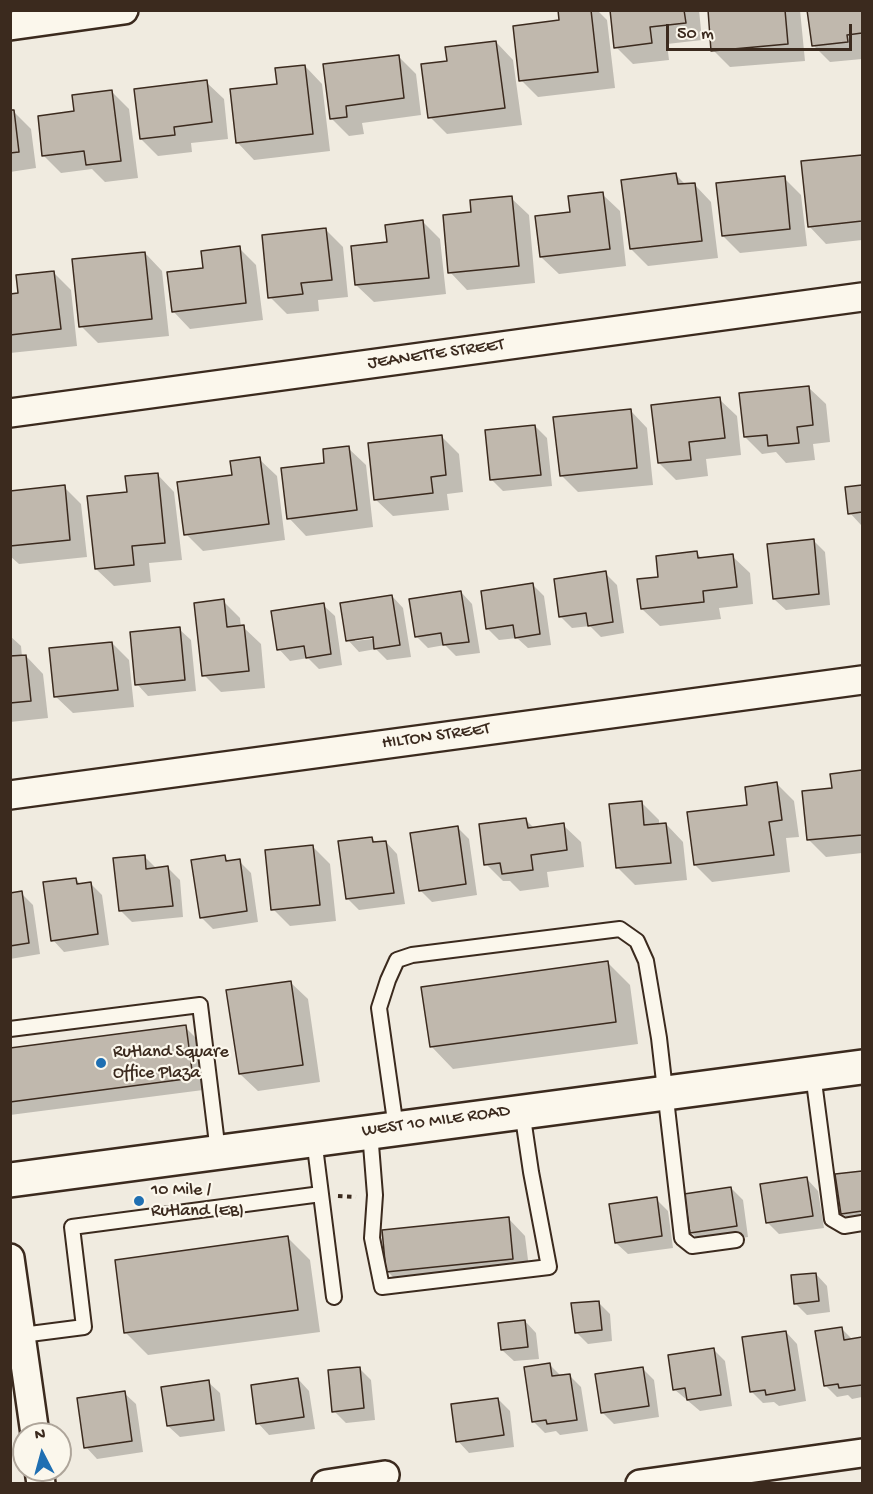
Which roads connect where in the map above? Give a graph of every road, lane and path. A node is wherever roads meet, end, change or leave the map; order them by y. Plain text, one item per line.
1 (124, 10) edge
2 (10, 26) edge
3 (862, 297) edge
4 (10, 414) edge
5 (862, 680) edge
6 (10, 795) edge
7 (10, 1029) edge
8 (862, 1067) edge
9 (813, 1074) junction
10 (665, 1093) junction
11 (522, 1111) junction
12 (383, 1130) junction
13 (314, 1138) junction
14 (218, 1152) junction
15 (10, 1180) edge
16 (321, 1194) junction
17 (862, 1223) edge
18 (736, 1240) dead end
19 (10, 1258) edge
20 (334, 1298) dead end
21 (22, 1335) junction
22 (33, 1422) edge
23 (862, 1453) edge
24 (385, 1475) dead end
25 (326, 1484) edge
26 (640, 1484) edge

1 - 2 street
3 - 4 street, JEANETTE STREET
5 - 6 street, HILTON STREET
7 - 14 lane
8 - 9 main road, WEST 10 MILE ROAD
9 - 10 main road, WEST 10 MILE ROAD
9 - 17 lane
10 - 11 main road, WEST 10 MILE ROAD
10 - 12 lane
10 - 18 lane
11 - 12 main road, WEST 10 MILE ROAD
11 - 12 lane
12 - 13 main road, WEST 10 MILE ROAD
13 - 14 main road, WEST 10 MILE ROAD
13 - 16 lane
14 - 15 main road, WEST 10 MILE ROAD
16 - 20 lane
16 - 21 lane
19 - 21 street
21 - 22 street
23 - 26 street
24 - 25 street

